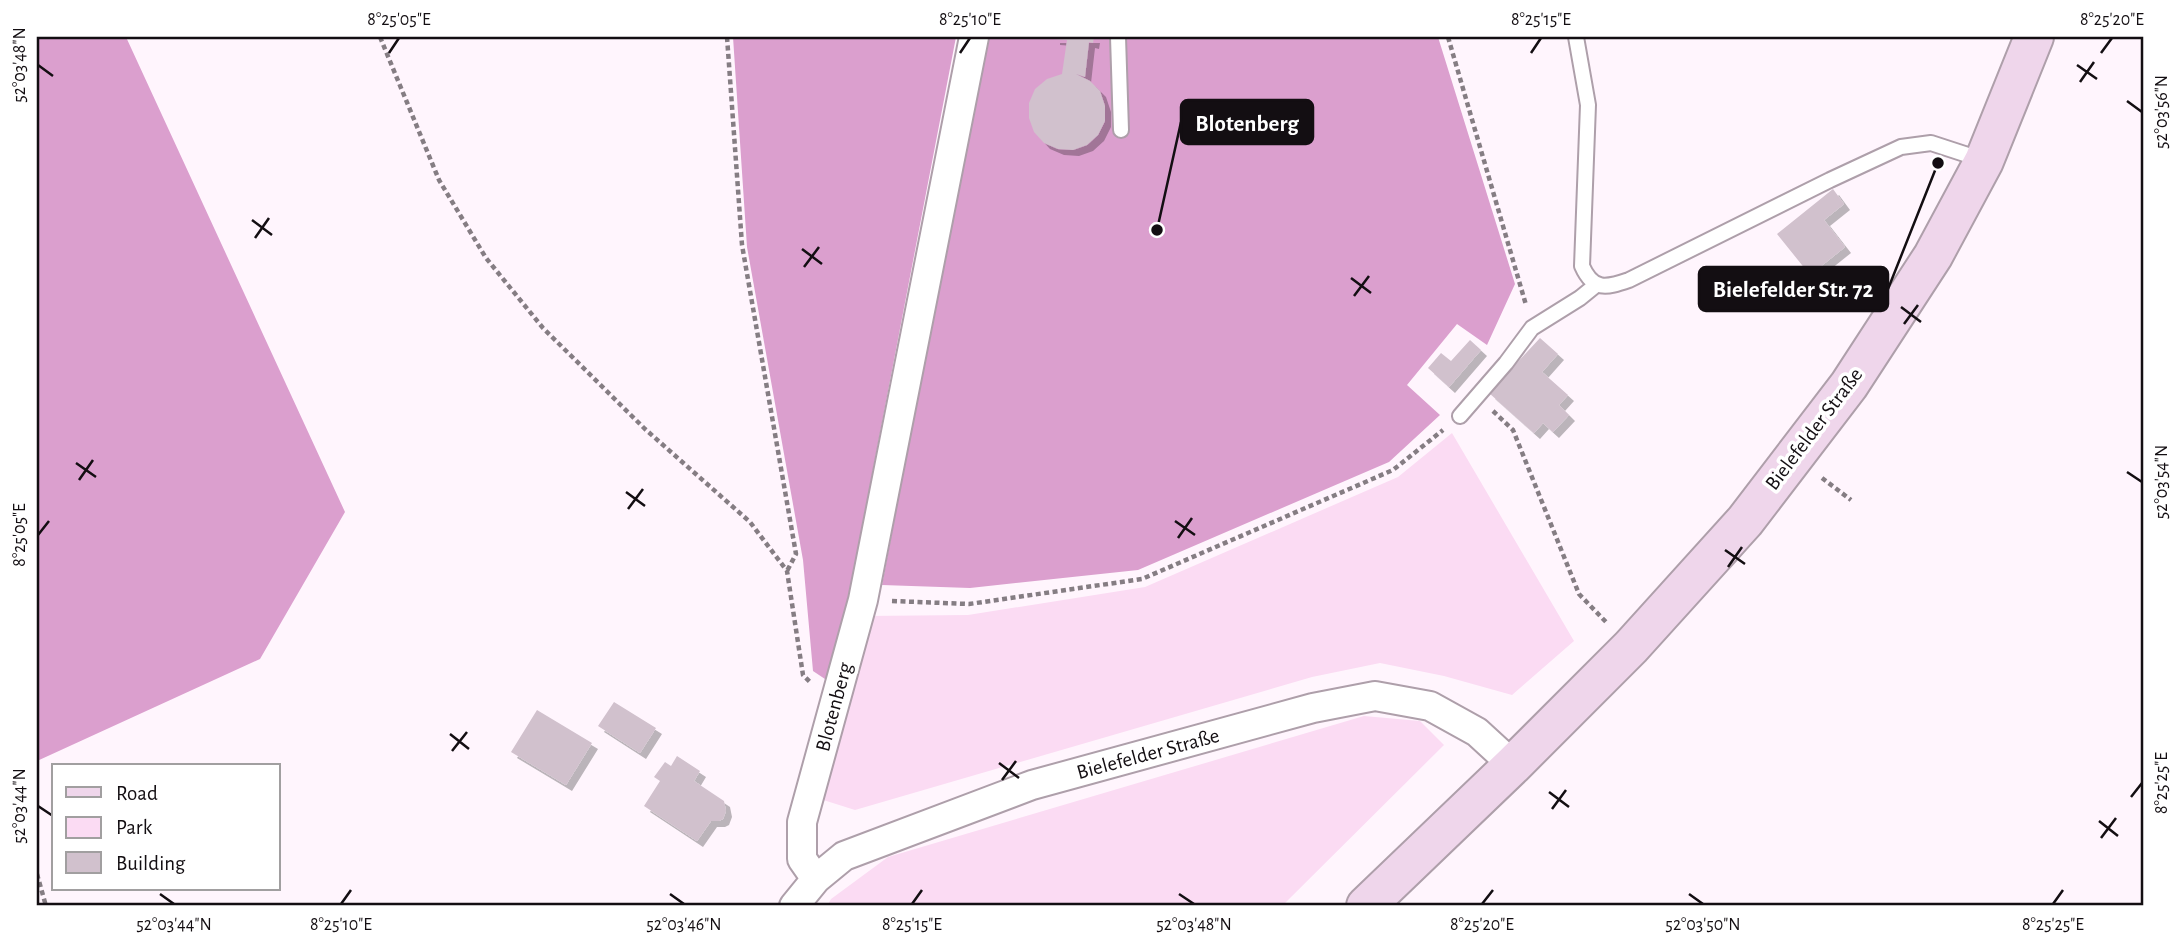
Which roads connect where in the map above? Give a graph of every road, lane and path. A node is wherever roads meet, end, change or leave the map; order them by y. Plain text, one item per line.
1 (380, 37) edge
2 (727, 37) edge
3 (974, 37) edge
4 (1118, 37) edge
5 (1448, 37) edge
6 (1576, 37) edge
7 (2034, 37) edge
8 (1121, 130) dead end
9 (1984, 161) junction
10 (1597, 285) junction
11 (1532, 328) junction
12 (1478, 396) junction
13 (1460, 416) joint
14 (787, 570) junction
15 (863, 600) junction
16 (1630, 647) junction
17 (834, 708) junction
18 (1513, 765) junction
19 (37, 874) edge
20 (816, 879) junction
21 (46, 906) edge
22 (794, 906) edge
23 (1366, 906) edge

1 - 14 path
2 - 14 path
3 - 15 street, Blotenberg
4 - 8 lane
5 - 11 path
6 - 10 lane
7 - 9 main road, Bielefelder Straße
9 - 10 lane
9 - 16 main road, Bielefelder Straße
10 - 11 lane
11 - 12 lane
12 - 13 lane
12 - 16 path
13 - 15 path
14 - 17 path
15 - 17 street, Blotenberg
16 - 18 main road, Bielefelder Straße
17 - 20 street, Blotenberg
18 - 20 street, Bielefelder Straße
18 - 23 main road, Bielefelder Straße
19 - 21 path
20 - 22 street, Bielefelder Straße

